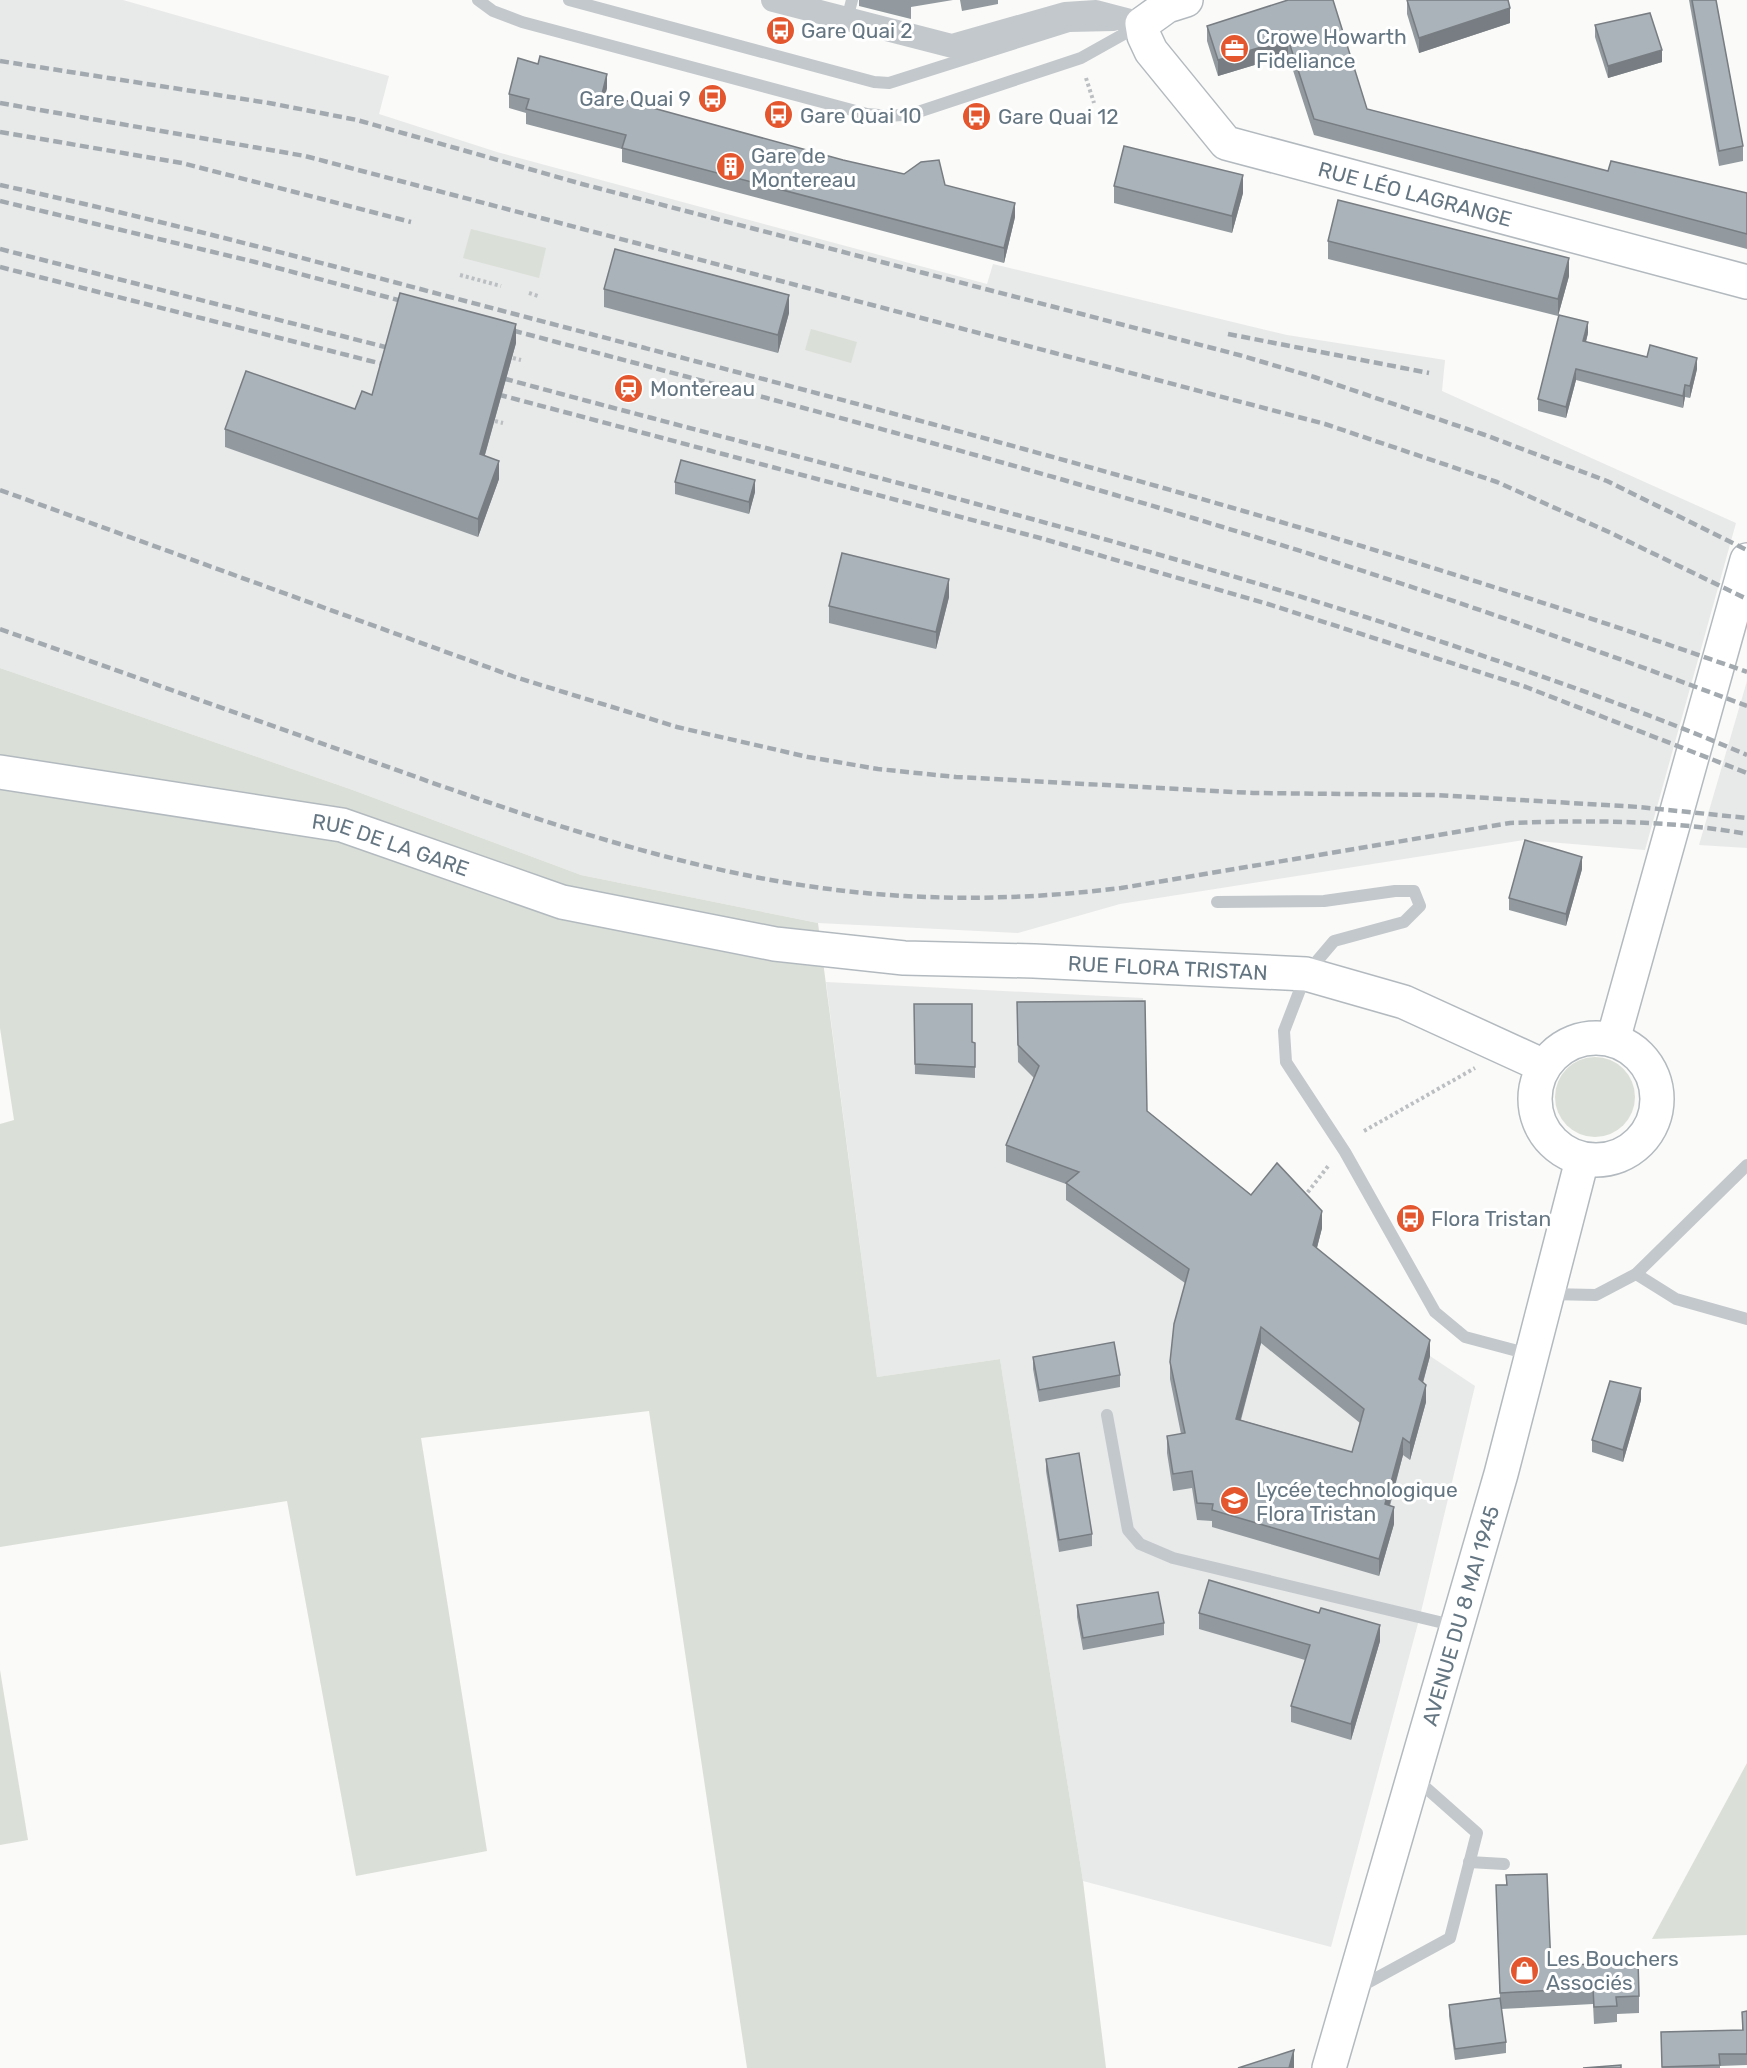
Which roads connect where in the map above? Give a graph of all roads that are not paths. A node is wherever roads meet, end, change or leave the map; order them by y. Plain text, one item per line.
1 (478, 0) edge
2 (569, 0) edge
3 (773, 0) edge
4 (1186, 0) edge
5 (1096, 6) edge
6 (849, 10) edge
7 (1142, 24) junction
8 (1747, 282) edge
9 (1747, 560) edge
10 (0, 772) edge
11 (1217, 902) dead end
12 (775, 944) joint
13 (1306, 974) junction
14 (1613, 1040) junction
15 (1544, 1066) junction
16 (1582, 1160) junction
17 (1747, 1165) edge
18 (1636, 1274) junction
19 (1547, 1294) junction
20 (1747, 1319) edge
21 (1531, 1354) junction
22 (1107, 1415) dead end
23 (1457, 1626) junction
24 (1413, 1776) junction
25 (1469, 1862) junction
26 (1504, 1864) dead end
27 (1351, 1991) junction
28 (1329, 2068) edge

1 - 7 lane
2 - 7 lane
3 - 6 street
4 - 7 main road
5 - 6 street
5 - 7 street
7 - 8 main road, RUE LÉO LAGRANGE
9 - 14 main road
10 - 12 main road, RUE DE LA GARE
11 - 13 lane
12 - 13 main road, RUE FLORA TRISTAN
13 - 15 main road, RUE FLORA TRISTAN
13 - 21 lane
14 - 15 main road
14 - 16 main road
15 - 16 main road
16 - 19 main road, AVENUE DU 8 MAI 1945
17 - 18 lane
18 - 19 lane
18 - 20 lane
19 - 21 main road, AVENUE DU 8 MAI 1945
21 - 23 main road, AVENUE DU 8 MAI 1945
22 - 23 lane
23 - 24 main road, AVENUE DU 8 MAI 1945
24 - 25 lane
24 - 27 main road, AVENUE DU 8 MAI 1945
25 - 26 lane
25 - 27 lane
27 - 28 main road, AVENUE DU 8 MAI 1945

